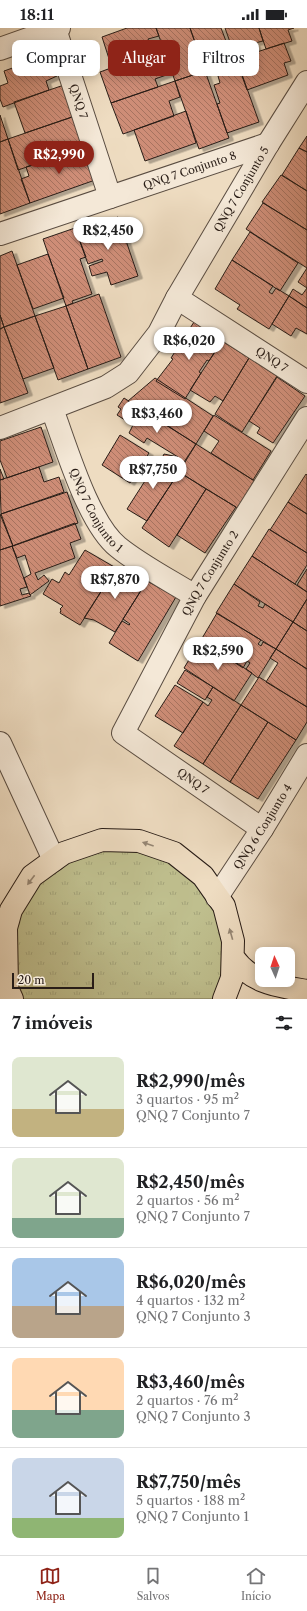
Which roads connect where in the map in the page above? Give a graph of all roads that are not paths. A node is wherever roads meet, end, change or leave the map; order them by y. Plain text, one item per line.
1 (57, 29) edge
2 (0, 48) edge
3 (307, 82) edge
4 (268, 144) junction
5 (110, 197) junction
6 (0, 234) edge
7 (177, 298) junction
8 (307, 382) edge
9 (52, 409) junction
10 (307, 418) edge
11 (0, 428) edge
12 (195, 596) junction
13 (123, 733) joint
14 (0, 743) edge
15 (307, 755) edge
16 (262, 828) junction
17 (54, 860) junction
18 (217, 897) junction
19 (8, 905) edge
20 (233, 957) junction
21 (307, 990) edge
22 (12, 999) edge
23 (224, 999) edge

1 - 2 street
1 - 5 street, QNQ 7
3 - 4 street, QNQ 7 Conjunto 5
4 - 5 street, QNQ 7 Conjunto 8
4 - 7 street, QNQ 7 Conjunto 5
5 - 6 street, QNQ 7 Conjunto 8
7 - 8 street, QNQ 7
7 - 9 street, QNQ 7 Conjunto 5
9 - 11 street, QNQ 7 Conjunto 5
9 - 12 street, QNQ 7 Conjunto 1
10 - 12 street, QNQ 7 Conjunto 2
12 - 13 street, QNQ 7 Conjunto 2
13 - 16 street, QNQ 7
14 - 17 street
15 - 16 street, QNQ 6 Conjunto 4
16 - 18 street, QNQ 6 Conjunto 4
18 -> 17 main road
17 -> 19 main road
20 -> 18 main road
19 - 22 main road
20 - 21 main road
20 - 23 main road

